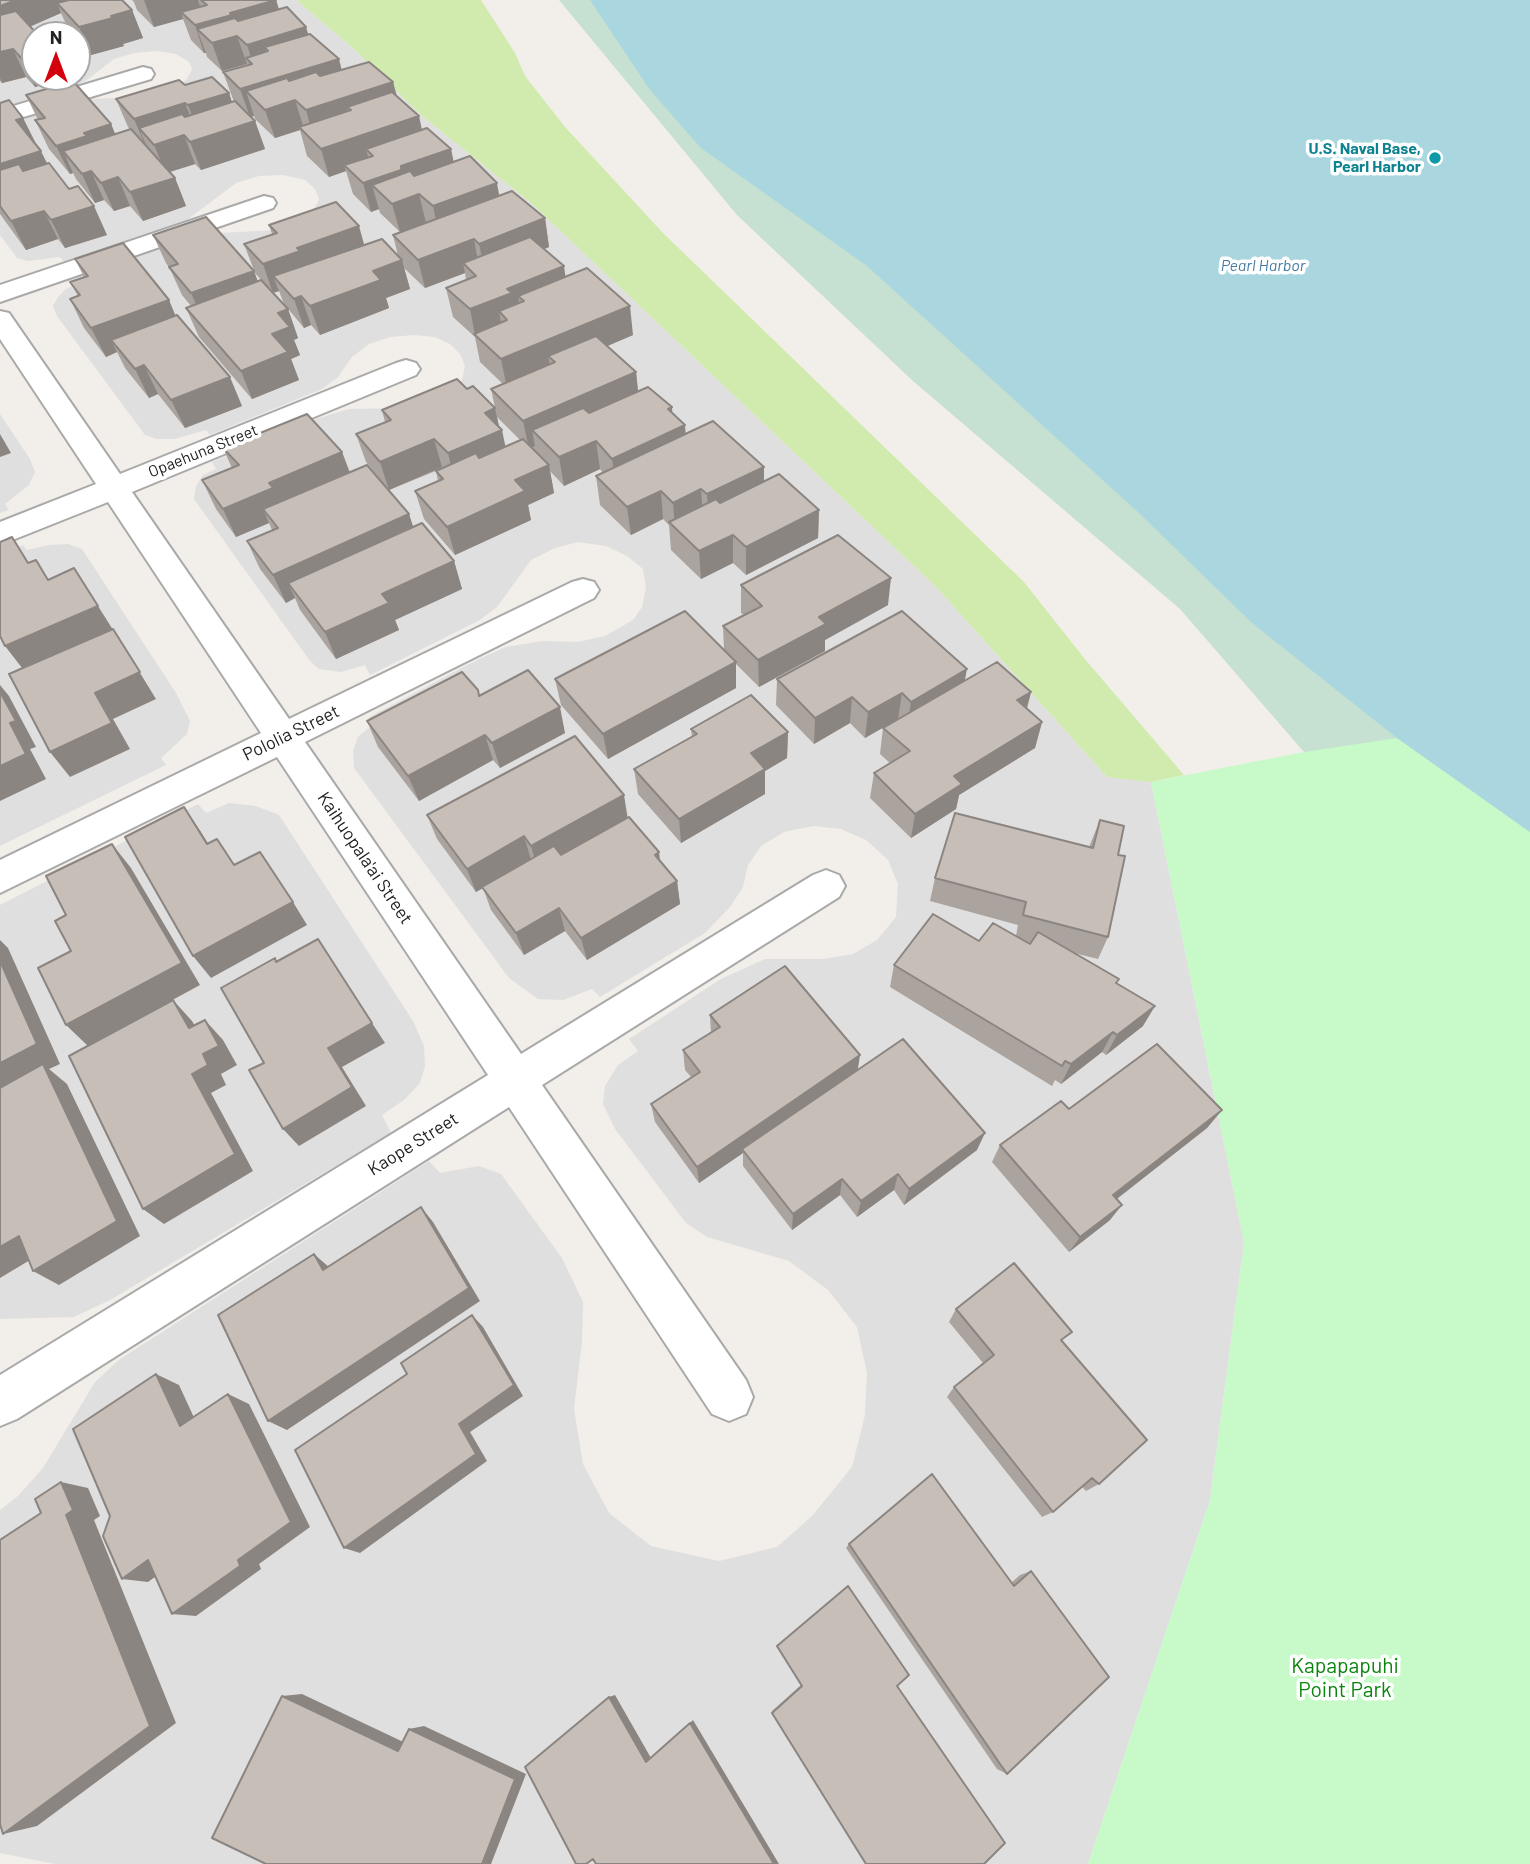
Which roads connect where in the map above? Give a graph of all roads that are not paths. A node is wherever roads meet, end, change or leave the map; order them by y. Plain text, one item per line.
1 (143, 74) dead end
2 (0, 117) edge
3 (264, 203) dead end
4 (0, 294) edge
5 (0, 319) edge
6 (406, 369) dead end
7 (114, 488) junction
8 (0, 534) edge
9 (583, 590) dead end
10 (283, 737) junction
11 (0, 877) edge
12 (826, 886) dead end
13 (516, 1081) junction
14 (729, 1397) dead end
15 (0, 1402) edge

1 - 2 street
3 - 4 street
5 - 7 street, Kaihuopala'ai Street
6 - 7 street, Opaehuna Street
7 - 8 street, Opaehuna Street
7 - 10 street, Kaihuopala'ai Street
9 - 10 street, Pololia Street
10 - 11 street, Pololia Street
10 - 13 street, Kaihuopala'ai Street
12 - 13 street, Kaope Street
13 - 14 street, Kaihuopala'ai Street
13 - 15 street, Kaope Street

